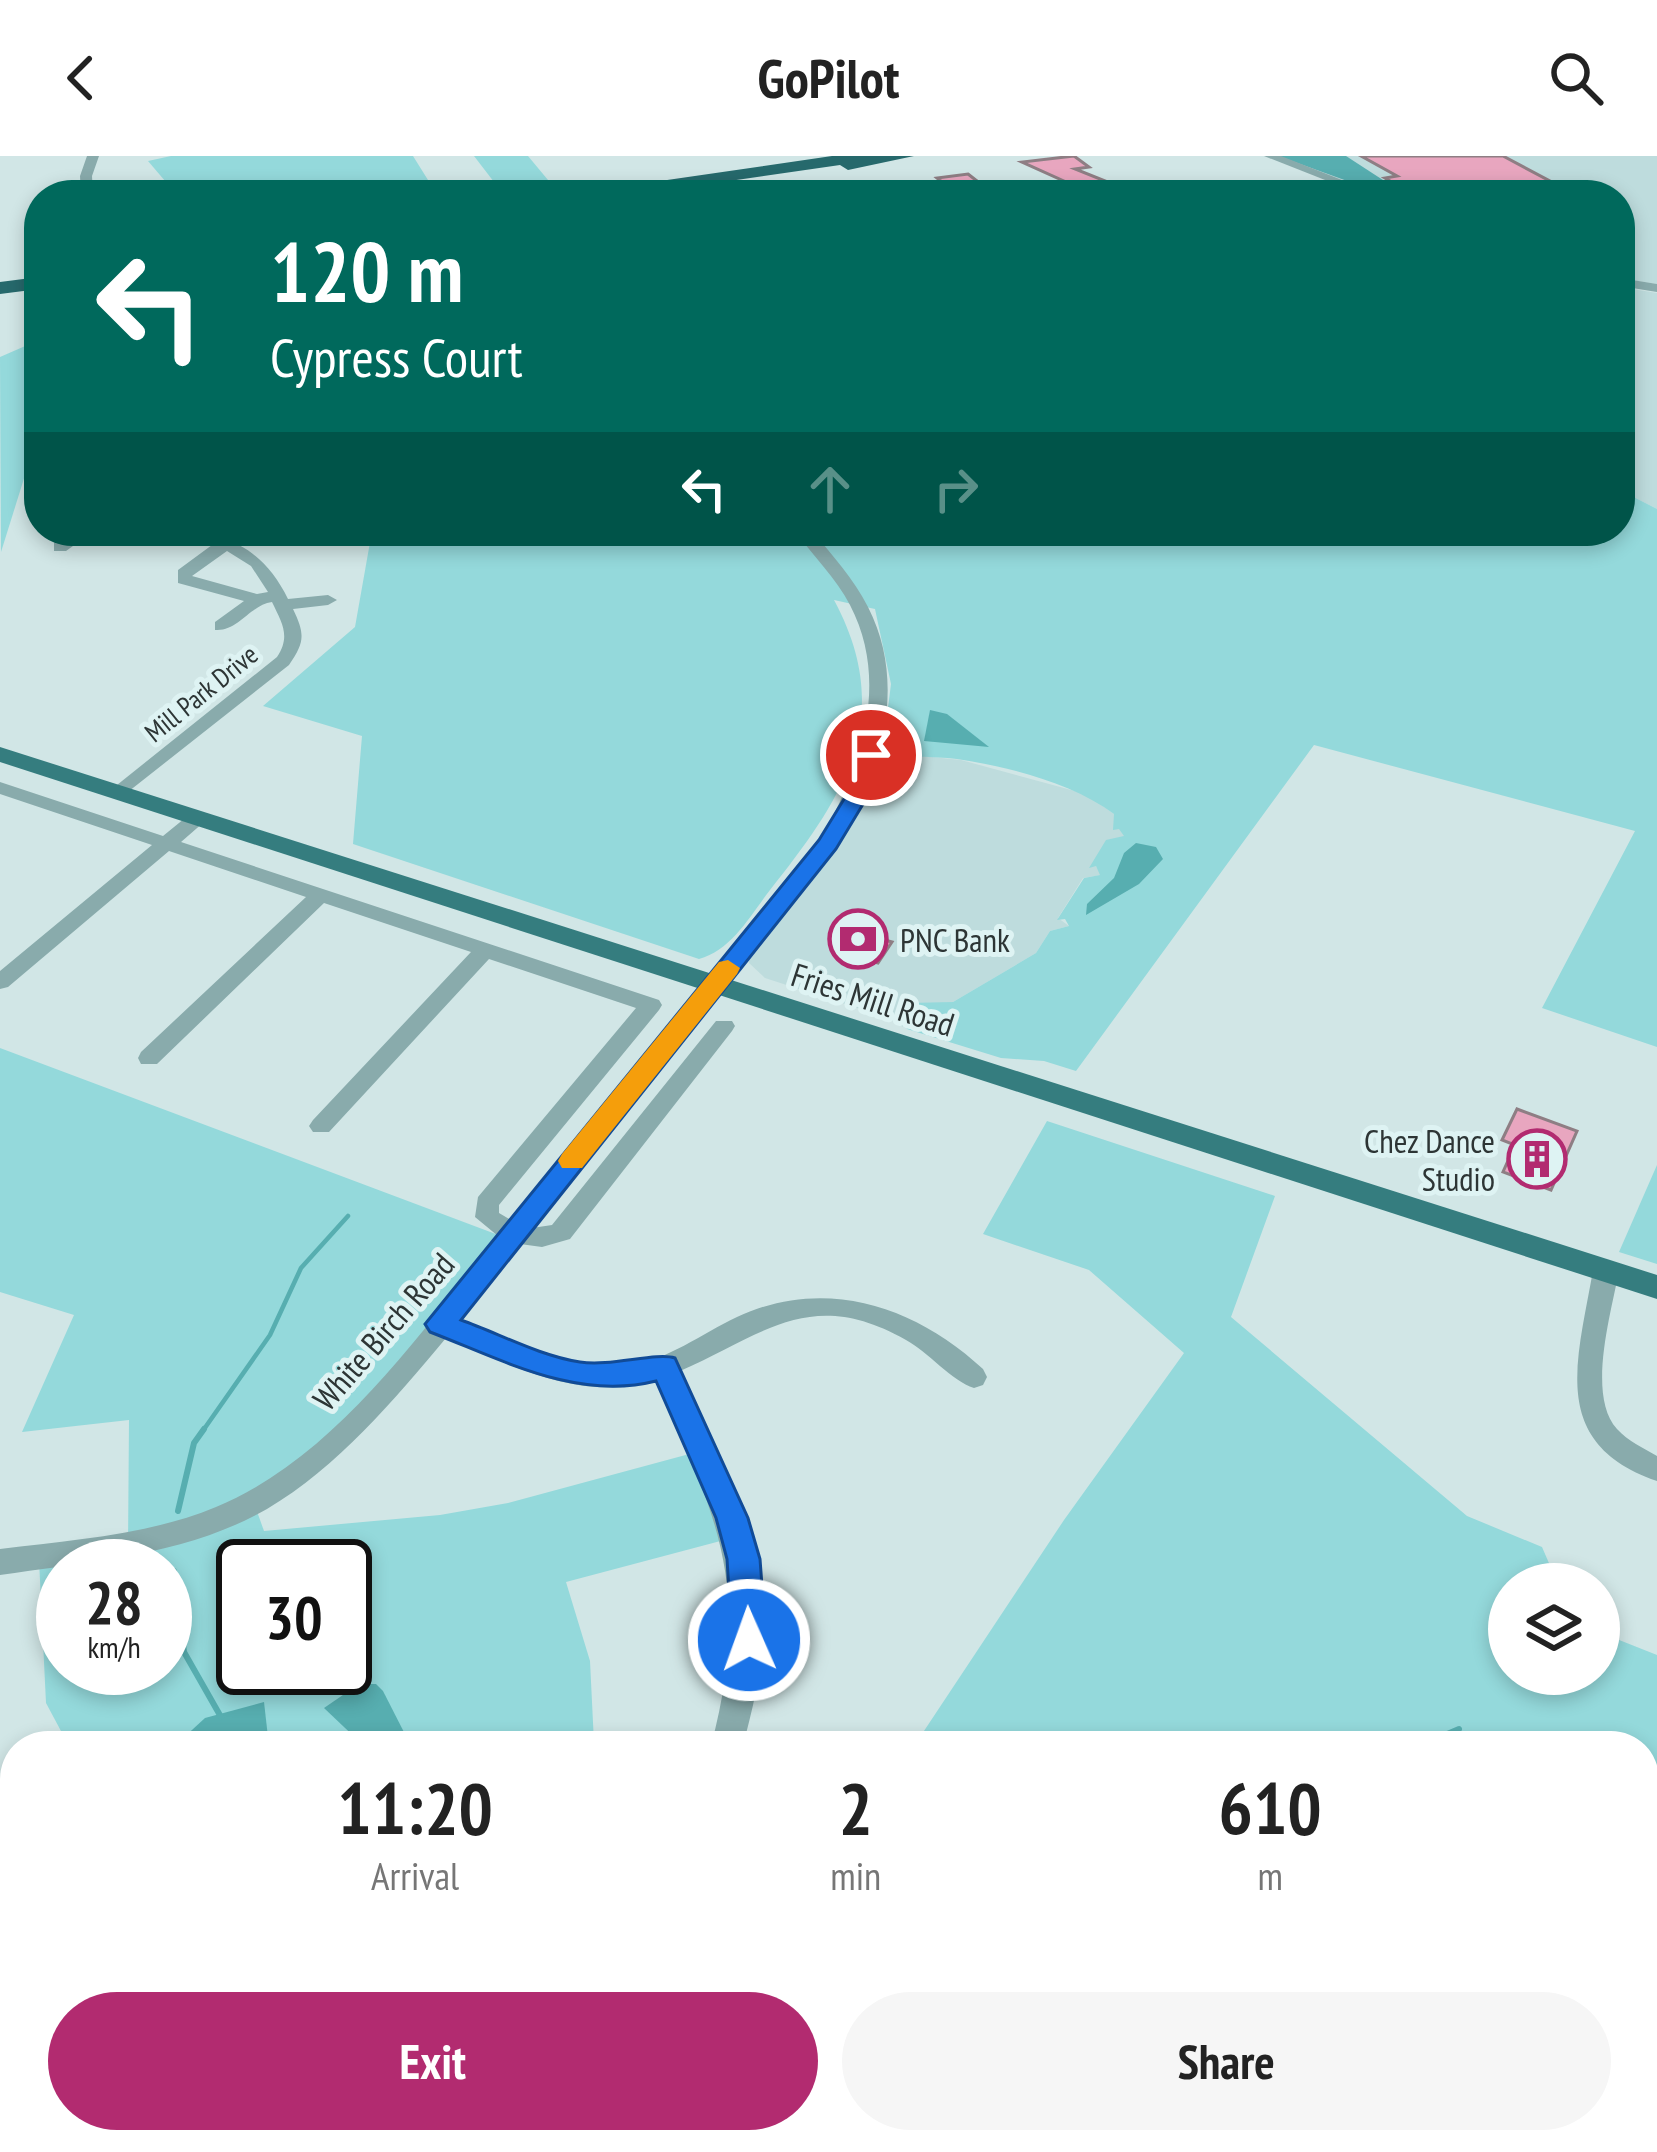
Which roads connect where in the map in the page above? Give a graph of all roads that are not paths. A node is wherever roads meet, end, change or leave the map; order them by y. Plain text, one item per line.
1 (902, 156) edge
2 (1270, 156) edge
3 (869, 159) edge
4 (711, 180) edge
5 (735, 180) edge
6 (1334, 180) edge
7 (222, 546) edge
8 (229, 546) edge
9 (814, 546) edge
10 (257, 598) junction
11 (328, 600) dead end
12 (280, 601) junction
13 (221, 626) dead end
14 (0, 754) edge
15 (119, 793) junction
16 (6, 797) edge
17 (196, 818) junction
18 (166, 842) junction
19 (322, 894) junction
20 (486, 949) junction
21 (0, 982) edge
22 (714, 986) junction
23 (724, 1026) dead end
24 (609, 1054) junction
25 (149, 1058) dead end
26 (647, 1068) junction
27 (682, 1080) junction
28 (321, 1126) dead end
29 (514, 1233) junction
30 (1606, 1270) junction
31 (1657, 1287) edge
32 (440, 1324) junction
33 (665, 1366) junction
34 (974, 1377) dead end
35 (1657, 1469) edge
36 (0, 1562) edge
37 (730, 1731) edge

1 - 3 highway
2 - 6 street
3 - 4 highway
3 - 5 highway
7 - 10 street
8 - 12 street
9 - 22 street, White Birch Road
10 - 12 street
10 - 13 street
11 - 12 street
12 - 15 street, Mill Park Drive
14 - 15 main road, Fries Mill Road
15 - 17 main road, Fries Mill Road
16 - 18 street
17 - 18 street
17 - 22 main road, Fries Mill Road
18 - 19 street
18 - 21 street
19 - 20 street
19 - 25 street
20 - 24 street
20 - 28 street
22 - 26 street, White Birch Road
22 - 30 main road, Fries Mill Road
23 - 27 street
24 - 26 street
24 - 29 street
26 - 27 street
26 - 29 street, White Birch Road
27 - 29 street
29 - 32 street, White Birch Road
30 - 31 main road, Fries Mill Road
30 - 35 street
32 - 33 street
32 - 36 street, White Birch Road
33 - 34 street
33 - 37 street

